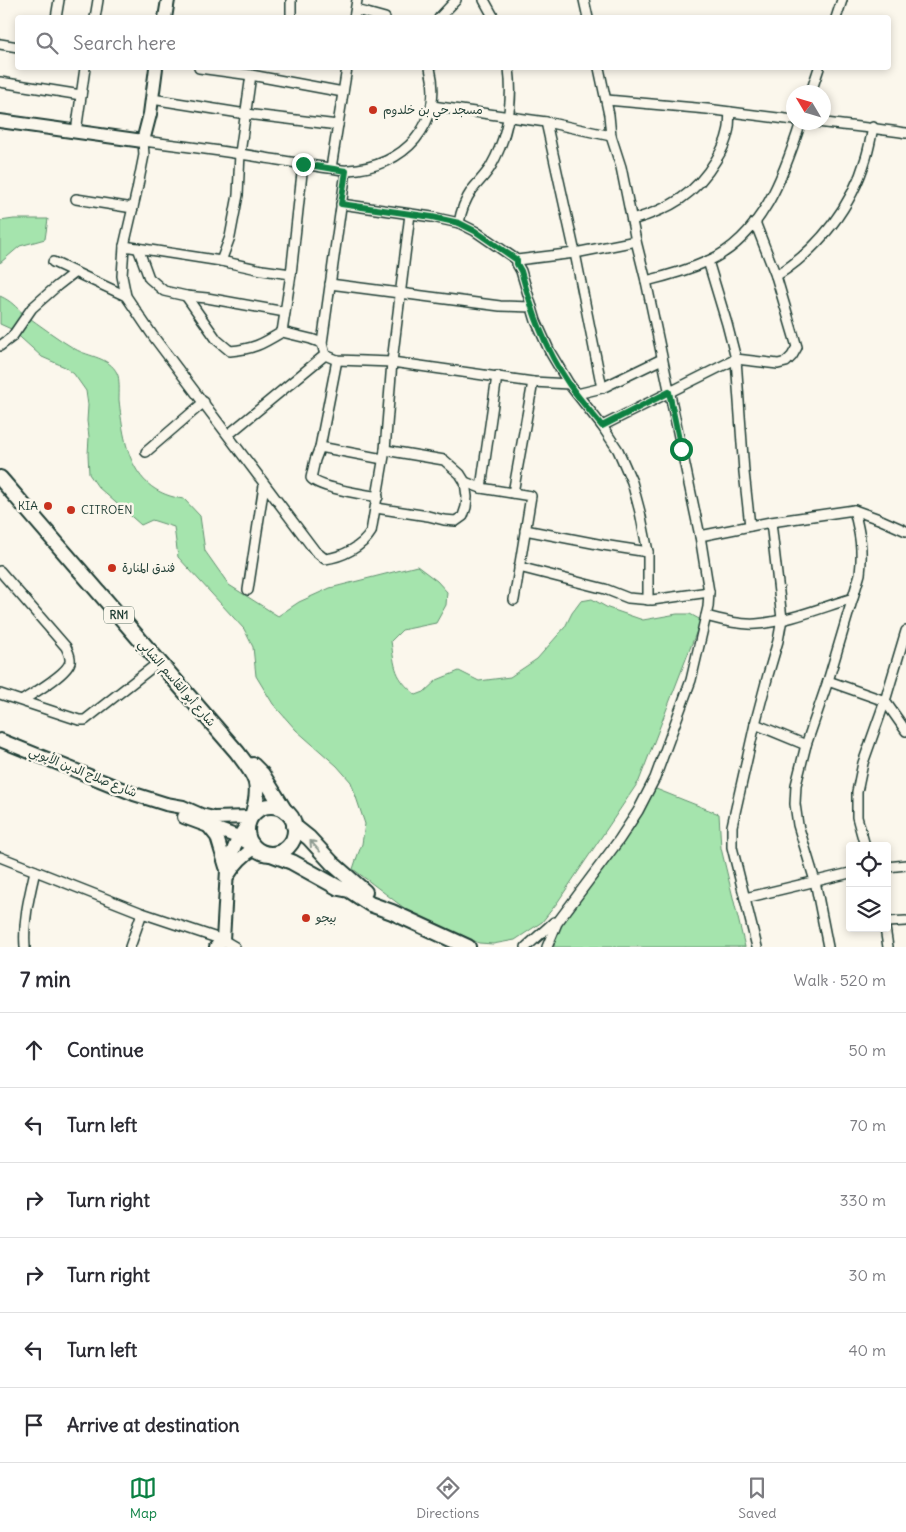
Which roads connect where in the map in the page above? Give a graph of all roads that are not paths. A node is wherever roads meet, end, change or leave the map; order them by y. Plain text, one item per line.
1 (59, 0) edge
2 (98, 0) edge
3 (168, 0) edge
4 (291, 0) edge
5 (456, 0) edge
6 (484, 0) edge
7 (584, 0) edge
8 (842, 0) edge
9 (356, 9) edge
10 (56, 15) edge
11 (96, 15) edge
12 (166, 15) edge
13 (291, 15) edge
14 (375, 15) edge
15 (442, 15) edge
16 (492, 15) edge
17 (587, 15) edge
18 (837, 15) edge
19 (0, 44) edge
20 (15, 46) edge
21 (85, 70) edge
22 (156, 70) edge
23 (214, 70) edge
24 (347, 70) edge
25 (431, 70) edge
26 (510, 70) edge
27 (600, 70) edge
28 (819, 70) edge
29 (251, 75) junction
30 (0, 82) edge
31 (814, 85) edge
32 (343, 92) junction
33 (81, 96) junction
34 (152, 99) junction
35 (607, 100) junction
36 (432, 106) junction
37 (730, 112) junction
38 (246, 114) junction
39 (508, 118) junction
40 (786, 119) edge
41 (0, 121) edge
42 (546, 122) junction
43 (831, 124) edge
44 (338, 125) junction
45 (873, 128) junction
46 (798, 130) edge
47 (76, 132) junction
48 (906, 133) edge
49 (611, 136) junction
50 (144, 141) junction
51 (240, 154) junction
52 (303, 164) junction
53 (331, 168) junction
54 (346, 171) junction
55 (76, 199) dead end
56 (341, 204) junction
57 (133, 208) junction
58 (410, 214) junction
59 (632, 220) junction
60 (755, 222) junction
61 (459, 223) junction
62 (636, 241) junction
63 (124, 246) junction
64 (138, 248) junction
65 (575, 253) junction
66 (517, 260) junction
67 (221, 261) junction
68 (708, 261) junction
69 (53, 262) dead end
70 (75, 272) junction
71 (291, 274) junction
72 (776, 276) junction
73 (646, 281) junction
74 (330, 284) junction
75 (401, 294) junction
76 (126, 296) junction
77 (186, 296) junction
78 (532, 307) junction
79 (285, 312) junction
80 (282, 332) junction
81 (322, 344) junction
82 (0, 346) edge
83 (325, 355) junction
84 (662, 359) junction
85 (337, 360) junction
86 (736, 360) junction
87 (392, 362) junction
88 (497, 376) junction
89 (533, 382) junction
90 (569, 384) junction
91 (602, 388) junction
92 (669, 392) junction
93 (576, 394) junction
94 (204, 402) junction
95 (602, 426) junction
96 (228, 435) junction
97 (320, 447) junction
98 (146, 452) dead end
99 (384, 454) junction
100 (0, 478) edge
101 (465, 482) junction
102 (264, 485) junction
103 (481, 488) junction
104 (513, 493) junction
105 (378, 497) junction
106 (376, 508) junction
107 (854, 510) junction
108 (770, 522) junction
109 (750, 526) junction
110 (525, 530) junction
111 (906, 532) edge
112 (700, 536) junction
113 (648, 552) junction
114 (519, 567) junction
115 (0, 571) edge
116 (248, 590) dead end
117 (709, 592) junction
118 (853, 598) junction
119 (514, 600) dead end
120 (648, 600) junction
121 (706, 616) junction
122 (782, 619) junction
123 (906, 631) edge
124 (159, 662) junction
125 (828, 681) junction
126 (0, 694) edge
127 (23, 700) junction
128 (885, 701) junction
129 (755, 724) junction
130 (906, 731) edge
131 (0, 740) edge
132 (806, 745) junction
133 (237, 752) junction
134 (166, 804) junction
135 (285, 811) junction
136 (250, 818) junction
137 (294, 826) junction
138 (208, 827) junction
139 (238, 837) junction
140 (864, 842) edge
141 (253, 847) junction
142 (272, 854) junction
143 (0, 857) edge
144 (332, 863) junction
145 (906, 865) edge
146 (891, 867) edge
147 (227, 870) junction
148 (35, 872) junction
149 (846, 874) edge
150 (815, 881) junction
151 (226, 886) junction
152 (349, 890) junction
153 (745, 898) junction
154 (565, 911) junction
155 (392, 912) junction
156 (142, 913) junction
157 (906, 920) edge
158 (891, 922) edge
159 (886, 932) edge
160 (219, 944) edge
161 (463, 946) edge
162 (25, 947) edge
163 (130, 947) edge
164 (235, 947) edge
165 (526, 947) edge
166 (546, 947) edge
167 (757, 947) edge
168 (828, 947) edge
169 (888, 947) edge

1 - 10 street
2 - 11 street
3 - 12 street
4 - 13 street
5 - 15 street
6 - 16 street
7 - 17 street
8 - 18 street
9 - 14 street
19 - 20 street
21 - 33 street
22 - 34 street
23 - 29 street
24 - 32 street
25 - 36 street
26 - 39 street
27 - 35 street
28 - 31 street
29 - 32 street
29 - 38 street
30 - 33 street
32 - 44 street
33 - 47 street
34 - 38 street
34 - 50 street
35 - 37 street
35 - 49 street
36 - 39 street
36 - 54 street
37 - 40 street
37 - 59 street
38 - 44 street
38 - 51 street
39 - 42 street
39 - 61 street
41 - 47 street
42 - 49 street
42 - 65 street
43 - 45 street
44 - 53 street
45 - 48 street
45 - 72 street
46 - 60 street
47 - 50 street
49 - 59 street
50 - 51 street
50 - 57 street
51 - 52 street
51 - 67 street
52 - 53 street
52 - 71 street
53 - 54 street
54 - 56 street
55 - 57 street
56 - 58 street
56 - 74 street
57 - 63 street
58 - 61 street
58 - 75 street
59 - 62 street
60 - 68 street
60 - 72 street
61 - 66 street
62 - 65 street
62 - 73 street
63 - 64 street
63 - 76 street
64 - 67 street
64 - 77 street
65 - 66 street
65 - 91 street
66 - 78 street
67 - 71 street
68 - 73 street
68 - 86 street
69 - 70 street
70 - 76 street
70 - 82 street
71 - 79 street
72 - 86 street
73 - 84 street
74 - 75 street
74 - 81 street
75 - 78 street
75 - 87 street
76 - 94 street
77 - 79 street
77 - 80 street
78 - 90 street
79 - 80 street
80 - 81 street
81 - 83 street
83 - 85 street
83 - 96 street
84 - 91 street
84 - 92 street
85 - 87 street
85 - 97 street
86 - 92 street
86 - 109 street
87 - 88 street
87 - 99 street
88 - 89 street
88 - 103 street
89 - 90 street
89 - 104 street
90 - 93 street
91 - 93 street
92 - 95 street
92 - 112 street
93 - 95 street
94 - 96 street
94 - 98 street
95 - 113 street
96 - 102 street
97 - 99 street
97 - 105 street
99 - 101 street
99 - 105 street
100 - 124 main road, شارع أبو القاسم الشابي / RN1
101 - 103 street
101 - 106 street
102 - 106 street
102 - 116 street
103 - 104 street
104 - 110 street
105 - 106 street
107 - 108 street
107 - 111 street
107 - 118 street
108 - 109 street
108 - 122 street
109 - 112 street
110 - 113 street
110 - 114 street
112 - 117 street
113 - 120 street
114 - 119 street
114 - 120 street
115 - 127 street
117 - 120 street
117 - 121 street
118 - 122 street
118 - 125 street
121 - 122 street
121 - 154 street
122 - 129 street
123 - 128 street
124 - 127 street
124 - 133 main road, شارع أبو القاسم الشابي / RN1
125 - 128 street
125 - 132 street
126 - 127 street
128 - 130 street
128 - 140 street
129 - 132 street
129 - 153 street
131 - 134 street, شارع صلاح الدين الأيوبي
132 - 150 street
133 - 135 main road, شارع أبو القاسم الشابي / RN1
133 - 136 main road, شارع أبو القاسم الشابي / RN1
134 - 136 street, شارع صلاح الدين الأيوبي
134 - 138 street, شارع صلاح الدين الأيوبي
135 - 136 main road
135 - 137 main road, RN1
136 - 139 street
136 - 141 main road, RN1
137 - 142 main road
144 -> 137 main road, RN1
138 - 139 street, شارع صلاح الدين الأيوبي
138 - 147 street
139 - 141 street, شارع صلاح الدين الأيوبي
139 - 147 street
141 - 142 main road, RN1
141 - 151 street
142 - 152 main road, RN1
143 - 148 street
144 - 152 main road
144 - 155 main road, RN1
145 - 146 street
147 - 151 street
148 - 156 street
148 - 162 street
149 - 150 street
150 - 153 street
150 - 168 street
151 - 160 street
152 - 155 main road, RN1
153 - 167 street
154 - 165 street
154 - 166 street
155 - 161 main road, RN1
156 - 160 street
156 - 163 street
157 - 158 street
159 - 169 street
160 - 164 street

